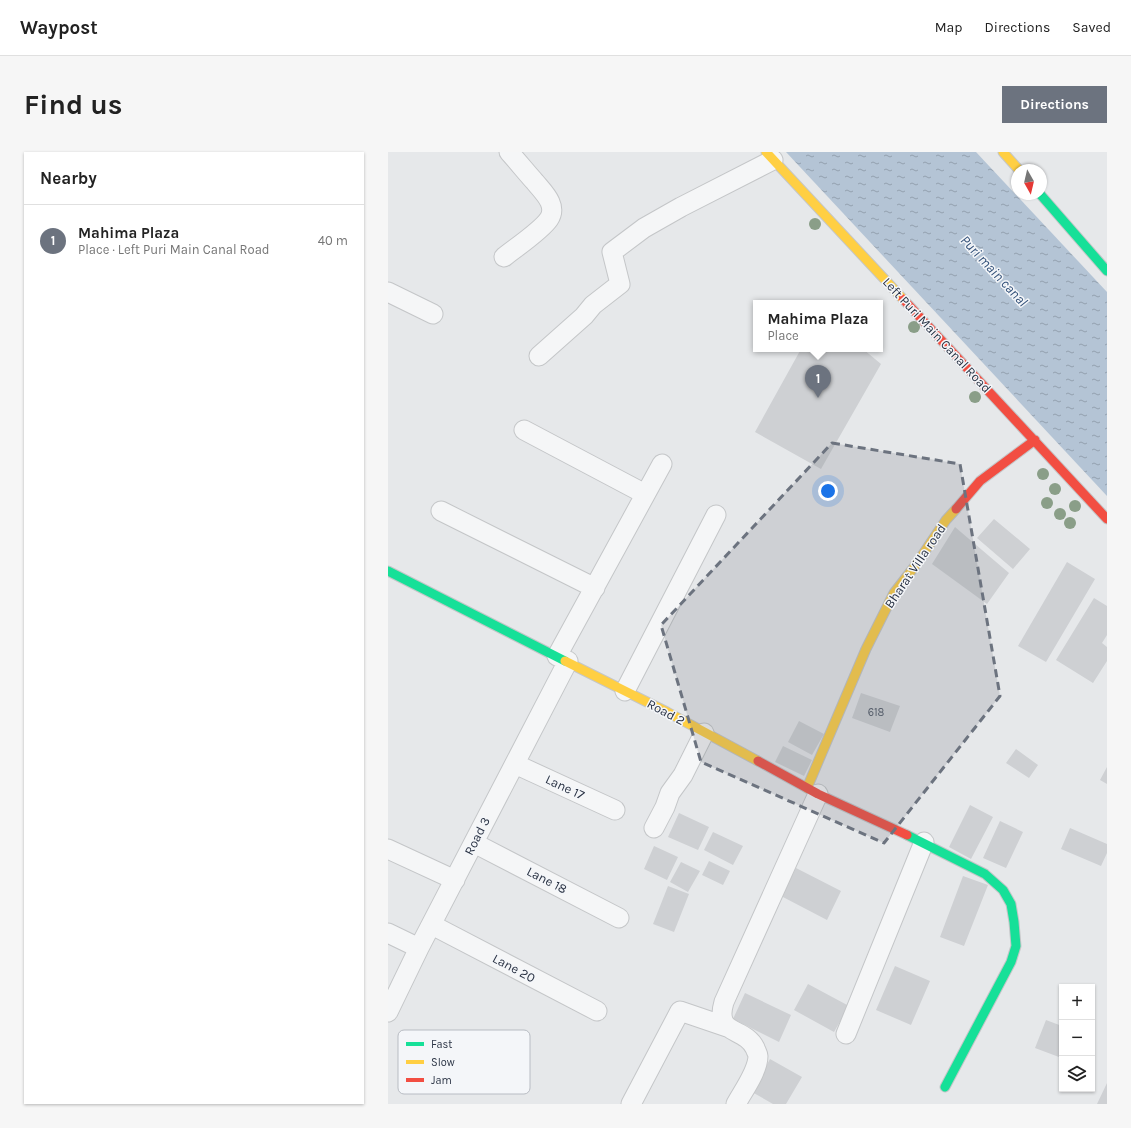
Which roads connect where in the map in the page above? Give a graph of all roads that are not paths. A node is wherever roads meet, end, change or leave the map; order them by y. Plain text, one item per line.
1 (509, 152) edge
2 (1004, 152) edge
3 (769, 156) edge
4 (1014, 164) edge
5 (1045, 200) edge
6 (504, 257) dead end
7 (1107, 272) edge
8 (388, 292) edge
9 (433, 314) dead end
10 (539, 356) dead end
11 (524, 430) dead end
12 (1035, 440) junction
13 (662, 464) dead end
14 (645, 494) junction
15 (441, 511) dead end
16 (716, 515) dead end
17 (1107, 519) edge
18 (388, 571) edge
19 (595, 588) junction
20 (563, 658) junction
21 (625, 691) junction
22 (704, 733) junction
23 (515, 764) junction
24 (812, 791) junction
25 (615, 810) dead end
26 (654, 828) dead end
27 (924, 842) junction
28 (474, 843) junction
29 (388, 849) edge
30 (455, 880) junction
31 (619, 918) dead end
32 (432, 925) junction
33 (388, 934) edge
34 (419, 948) junction
35 (597, 1011) dead end
36 (388, 1012) edge
37 (727, 1027) junction
38 (846, 1034) dead end
39 (945, 1087) dead end
40 (631, 1104) edge
41 (736, 1104) edge

1 - 6 street
2 - 4 street
3 - 10 street
3 - 12 street, Left Puri Main Canal Road
5 - 7 street
8 - 9 street
11 - 14 street
12 - 17 street, Left Puri Main Canal Road
12 - 24 street, Bharat Villa road
13 - 14 street, Road 3
14 - 19 street, Road 3
15 - 19 street
16 - 21 street
18 - 20 street, Road 2
19 - 20 street, Road 3
20 - 21 street, Road 2
20 - 23 street, Road 3
21 - 22 street, Road 2
22 - 24 street, Road 2
22 - 26 street
23 - 25 street, Lane 17
23 - 28 street, Road 3
24 - 27 street, Road 2
24 - 37 street
27 - 38 street
27 - 39 street, Road 2
28 - 30 street, Road 3
28 - 31 street, Lane 18
29 - 30 street
30 - 32 street, Road 3
32 - 34 street, Road 3
32 - 35 street, Lane 20
33 - 34 street
34 - 36 street, Road 3
37 - 40 street
37 - 41 street

